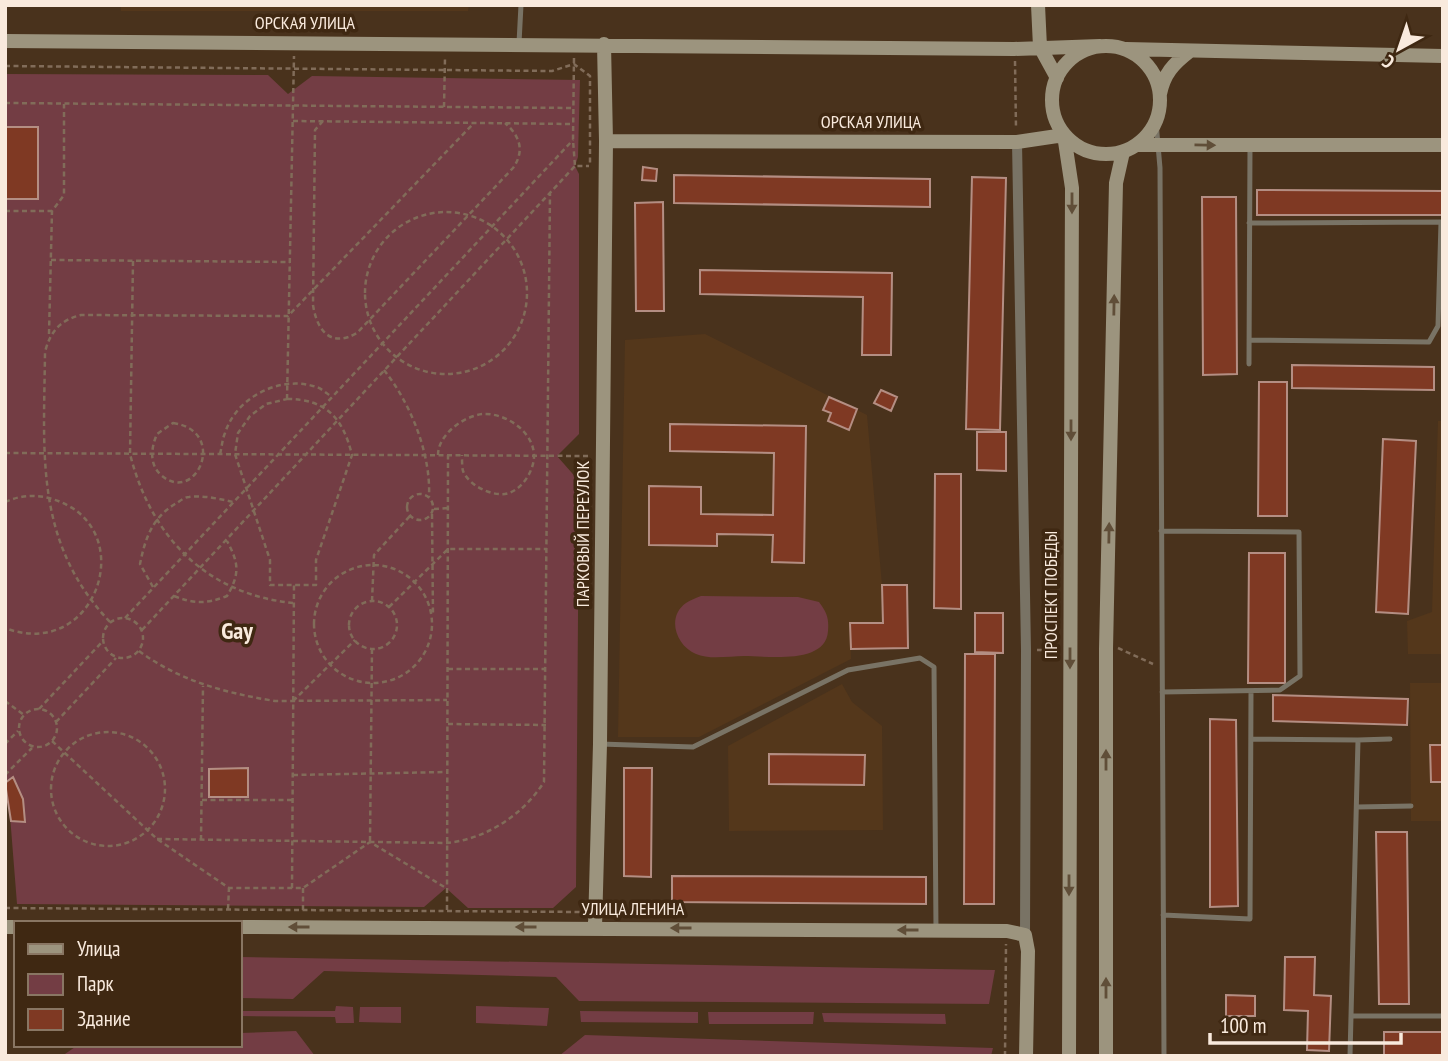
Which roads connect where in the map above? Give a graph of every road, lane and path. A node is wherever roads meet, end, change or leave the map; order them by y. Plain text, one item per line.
1 (520, 5) edge
2 (1038, 5) edge
3 (5, 41) edge
4 (294, 42) junction
5 (445, 43) junction
6 (519, 43) junction
7 (574, 44) junction
8 (604, 44) junction
9 (1040, 47) junction
10 (1100, 47) junction
11 (1121, 48) junction
12 (1014, 49) junction
13 (1190, 51) junction
14 (1443, 56) edge
15 (574, 64) junction
16 (5, 66) edge
17 (293, 69) junction
18 (444, 70) junction
19 (1057, 78) junction
20 (1160, 94) junction
21 (5, 103) edge
22 (64, 104) junction
23 (293, 106) junction
24 (443, 107) junction
25 (573, 108) junction
26 (292, 121) junction
27 (324, 121) junction
28 (1156, 121) junction
29 (474, 123) junction
30 (505, 123) junction
31 (573, 124) junction
32 (1064, 135) junction
33 (573, 140) junction
34 (606, 141) junction
35 (1017, 142) junction
36 (1159, 144) junction
37 (1137, 145) junction
38 (1443, 145) edge
39 (1250, 146) junction
40 (1123, 152) junction
41 (575, 166) junction
42 (590, 166) junction
43 (605, 167) junction
44 (550, 193) junction
45 (5, 211) edge
46 (52, 211) junction
47 (469, 215) junction
48 (1442, 222) edge
49 (1250, 223) junction
50 (492, 226) junction
51 (507, 239) junction
52 (51, 260) junction
53 (133, 261) junction
54 (290, 262) junction
55 (313, 290) junction
56 (132, 315) junction
57 (288, 316) junction
58 (370, 320) junction
59 (49, 337) junction
60 (1249, 340) junction
61 (382, 343) junction
62 (397, 357) junction
63 (1249, 364) dead end
64 (384, 370) junction
65 (287, 384) junction
66 (332, 397) junction
67 (287, 399) junction
68 (323, 406) junction
69 (338, 420) junction
70 (5, 453) edge
71 (44, 454) junction
72 (130, 454) junction
73 (152, 454) junction
74 (202, 454) junction
75 (220, 454) junction
76 (236, 454) junction
77 (278, 454) junction
78 (306, 454) junction
79 (352, 455) junction
80 (424, 455) junction
81 (438, 455) junction
82 (448, 455) junction
83 (462, 455) junction
84 (534, 455) junction
85 (548, 455) junction
86 (603, 456) junction
87 (246, 488) junction
88 (429, 497) junction
89 (48, 498) junction
90 (5, 502) edge
91 (233, 502) junction
92 (448, 508) junction
93 (433, 509) junction
94 (254, 510) junction
95 (432, 514) junction
96 (410, 516) junction
97 (157, 520) junction
98 (1161, 530) junction
99 (227, 539) junction
100 (547, 549) junction
101 (448, 550) junction
102 (184, 555) junction
103 (433, 564) junction
104 (373, 565) junction
105 (199, 569) junction
106 (414, 582) junction
107 (294, 585) junction
108 (153, 587) junction
109 (232, 587) junction
110 (174, 596) junction
111 (372, 601) junction
112 (91, 603) junction
113 (293, 603) junction
114 (389, 607) junction
115 (125, 618) junction
116 (110, 622) junction
117 (433, 622) junction
118 (5, 628) edge
119 (142, 630) junction
120 (355, 640) junction
121 (103, 641) junction
122 (372, 648) junction
123 (139, 651) junction
124 (117, 657) junction
125 (330, 665) junction
126 (448, 669) junction
127 (546, 669) junction
128 (372, 684) junction
129 (203, 685) junction
130 (1251, 691) junction
131 (1162, 692) junction
132 (448, 700) junction
133 (5, 701) edge
134 (293, 701) junction
135 (372, 701) junction
136 (39, 709) junction
137 (24, 715) junction
138 (56, 722) junction
139 (448, 724) junction
140 (546, 725) junction
141 (19, 731) junction
142 (1251, 739) junction
143 (1390, 739) dead end
144 (1358, 740) junction
145 (52, 741) junction
146 (5, 744) edge
147 (600, 744) junction
148 (33, 747) junction
149 (64, 753) junction
150 (447, 772) junction
151 (371, 774) junction
152 (5, 775) edge
153 (293, 775) junction
154 (202, 800) junction
155 (293, 800) junction
156 (1411, 806) dead end
157 (1357, 807) junction
158 (5, 825) edge
159 (147, 831) junction
160 (156, 839) junction
161 (201, 840) junction
162 (293, 841) junction
163 (370, 842) junction
164 (447, 843) junction
165 (229, 888) junction
166 (292, 888) junction
167 (303, 888) junction
168 (446, 888) dead end
169 (5, 908) edge
170 (228, 909) junction
171 (303, 910) junction
172 (447, 911) junction
173 (595, 912) junction
174 (1163, 915) junction
175 (242, 927) edge
176 (594, 928) junction
177 (936, 930) junction
178 (1007, 930) junction
179 (1025, 935) junction
180 (1351, 1016) junction
181 (1443, 1016) edge
182 (1004, 1056) edge
183 (1026, 1056) edge
184 (1069, 1056) edge
185 (1106, 1056) edge
186 (1164, 1056) edge
187 (1350, 1056) edge

1 - 6 lane
2 - 9 street
3 - 4 street, ОРСКАЯ УЛИЦА
4 - 5 street, ОРСКАЯ УЛИЦА
4 - 17 path
5 - 6 street, ОРСКАЯ УЛИЦА
5 - 18 path
6 - 7 street, ОРСКАЯ УЛИЦА
7 - 8 street, ОРСКАЯ УЛИЦА
7 - 15 path
8 - 12 street, ОРСКАЯ УЛИЦА
8 - 34 street
9 - 10 street, ОРСКАЯ УЛИЦА
9 - 12 street, ОРСКАЯ УЛИЦА
9 - 19 street
10 - 11 street
10 - 19 street
11 - 13 street
11 - 20 street
12 - 35 path
13 - 14 street
13 - 20 street
15 - 18 path
15 - 25 path
15 - 42 path
16 - 17 path
17 - 18 path
17 - 23 path
18 - 24 path
19 - 32 street
20 - 28 street
21 - 22 path
22 - 23 path
22 - 46 path
23 - 24 path
23 - 26 path
24 - 25 path
25 - 31 path
26 - 27 path
26 - 54 path
27 - 29 path
27 - 55 path
28 - 36 lane
28 - 37 street
29 - 30 path
29 - 55 path
30 - 31 path
30 - 47 path
31 - 33 path
32 - 35 street, ОРСКАЯ УЛИЦА
32 - 40 street
32 -> 184 street, ПРОСПЕКТ ПОБЕДЫ
33 - 41 path
33 - 50 path
34 - 35 street, ОРСКАЯ УЛИЦА
34 - 43 street, ПАРКОВЫЙ ПЕРЕУЛОК
35 - 179 street
36 - 37 street
36 -> 39 street
36 - 98 lane
37 - 40 street
38 - 39 street
39 - 49 lane
185 -> 40 street
41 - 42 path
41 - 44 path
42 - 43 path
43 - 86 street, ПАРКОВЫЙ ПЕРЕУЛОК
44 - 51 path
44 - 85 path
45 - 46 path
46 - 52 path
47 - 50 path
47 - 58 path
47 - 58 path
48 - 49 lane
48 - 60 lane
49 - 60 lane
50 - 51 path
50 - 61 path
51 - 62 path
51 - 62 path
52 - 53 path
52 - 59 path
53 - 54 path
53 - 56 path
54 - 57 path
55 - 57 path
55 - 58 path
56 - 57 path
56 - 59 path
56 - 72 path
57 - 65 path
58 - 61 path
59 - 71 path
60 - 63 lane
61 - 62 path
61 - 66 path
62 - 64 path
64 - 69 path
64 - 80 path
65 - 66 path
65 - 67 path
65 - 75 path
66 - 68 path
67 - 68 path
67 - 76 path
68 - 69 path
68 - 77 path
69 - 78 path
69 - 79 path
70 - 71 path
71 - 72 path
71 - 89 path
72 - 73 path
72 - 97 path
73 - 74 path
73 - 74 path
73 - 74 path
74 - 75 path
75 - 76 path
76 - 77 path
76 - 87 path
77 - 78 path
77 - 87 path
78 - 79 path
78 - 94 path
79 - 80 path
79 - 107 path
80 - 81 path
80 - 88 path
81 - 82 path
81 - 84 path
82 - 83 path
82 - 92 path
83 - 84 path
83 - 84 path
84 - 85 path
85 - 86 path
85 - 100 path
86 - 147 street, ПАРКОВЫЙ ПЕРЕУЛОК
87 - 91 path
87 - 94 path
88 - 93 path
88 - 96 path
89 - 90 path
89 - 112 path
89 - 112 path
91 - 97 path
91 - 102 path
92 - 93 path
92 - 101 path
93 - 95 path
94 - 99 path
94 - 107 path
95 - 96 path
95 - 103 path
96 - 104 path
97 - 102 path
97 - 108 path
98 - 130 lane
98 - 131 lane
99 - 105 path
99 - 109 path
100 - 101 path
100 - 127 path
101 - 103 path
101 - 126 path
102 - 105 path
102 - 108 path
103 - 106 path
103 - 117 path
104 - 106 path
104 - 111 path
104 - 125 path
105 - 109 path
105 - 110 path
106 - 114 path
106 - 117 path
107 - 113 path
108 - 115 path
109 - 110 path
109 - 113 path
110 - 119 path
111 - 114 path
111 - 120 path
112 - 116 path
112 - 118 path
113 - 134 path
114 - 122 path
115 - 116 path
115 - 119 path
116 - 121 path
117 - 128 path
119 - 123 path
120 - 122 path
120 - 125 path
121 - 124 path
121 - 136 path
122 - 128 path
123 - 124 path
123 - 129 path
124 - 138 path
125 - 128 path
125 - 134 path
126 - 127 path
126 - 132 path
127 - 140 path
128 - 135 path
129 - 134 path
129 - 154 path
130 - 131 lane
130 - 142 lane
131 - 174 lane
132 - 135 path
132 - 139 path
133 - 137 path
134 - 135 path
134 - 153 path
135 - 151 path
136 - 137 path
136 - 138 path
137 - 141 path
138 - 145 path
139 - 140 path
139 - 150 path
140 - 164 path
141 - 146 path
141 - 148 path
142 - 144 lane
142 - 174 lane
143 - 144 lane
144 - 157 lane
145 - 148 path
145 - 149 path
147 - 173 street, ПАРКОВЫЙ ПЕРЕУЛОК
147 - 177 lane
148 - 152 path
149 - 159 path
149 - 159 path
149 - 159 path
150 - 151 path
150 - 164 path
151 - 153 path
151 - 163 path
153 - 155 path
154 - 155 path
154 - 161 path
155 - 162 path
156 - 157 lane
157 - 180 lane
158 - 169 path
159 - 160 path
160 - 161 path
160 - 165 path
161 - 162 path
162 - 163 path
162 - 166 path
163 - 164 path
163 - 167 path
163 - 168 path
164 - 172 path
165 - 166 path
165 - 170 path
166 - 167 path
167 - 171 path
169 - 170 path
170 - 171 path
171 - 172 path
172 - 173 path
173 - 176 street, ПАРКОВЫЙ ПЕРЕУЛОК
174 - 186 lane
176 -> 175 street, УЛИЦА ЛЕНИНА
177 -> 176 street, УЛИЦА ЛЕНИНА
177 - 178 street, УЛИЦА ЛЕНИНА
178 - 179 street, УЛИЦА ЛЕНИНА
178 - 182 path
179 - 183 street
180 - 181 lane
180 - 187 lane

